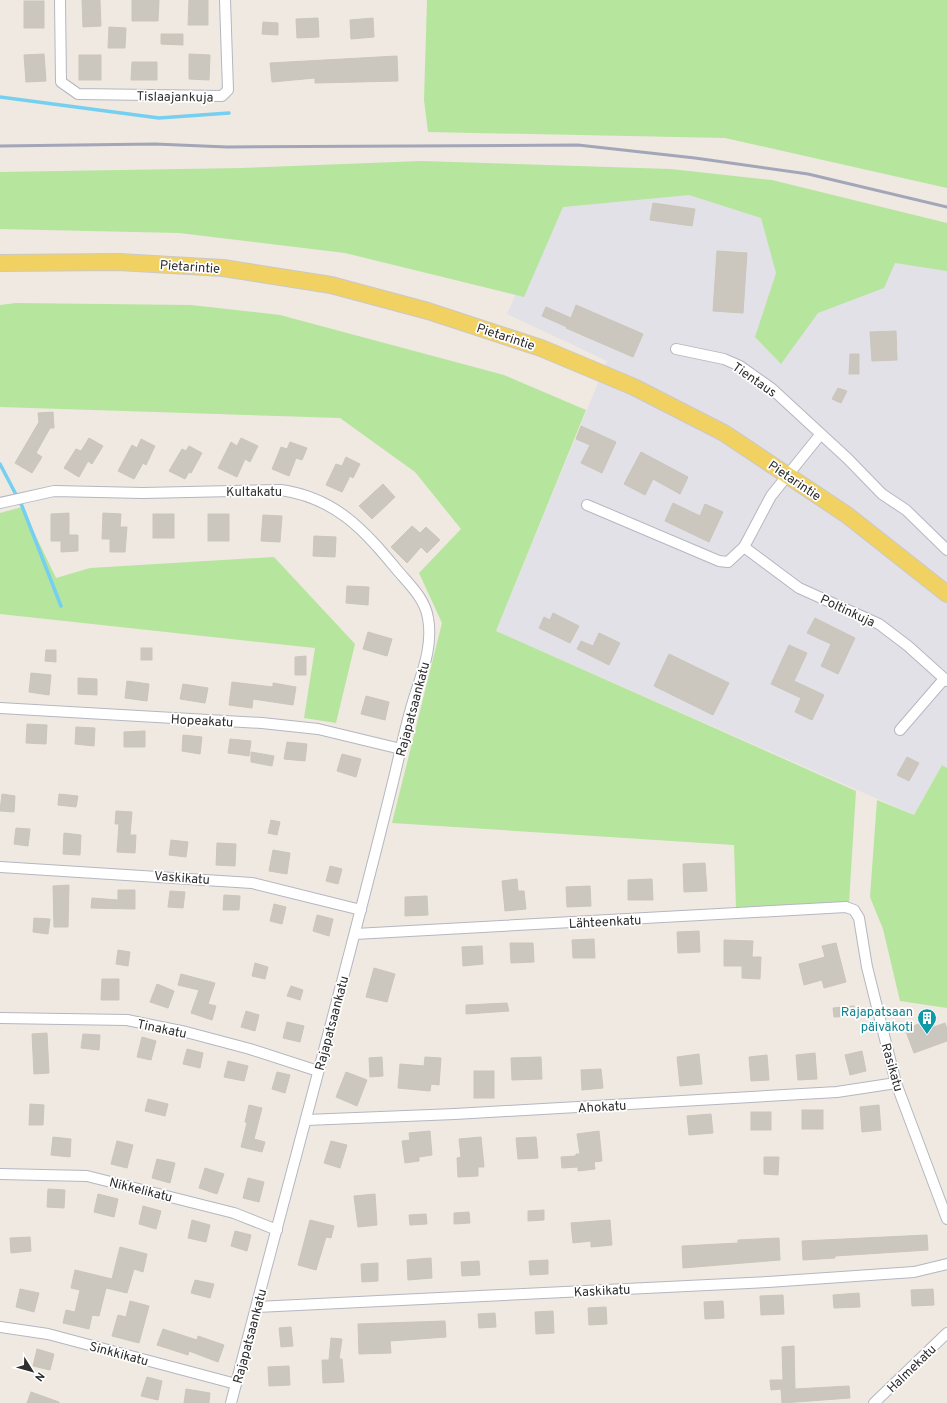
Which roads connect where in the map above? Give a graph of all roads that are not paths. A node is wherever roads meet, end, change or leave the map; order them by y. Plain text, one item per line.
1 (60, 0) edge
2 (225, 0) edge
3 (0, 263) edge
4 (676, 349) dead end
5 (820, 435) junction
6 (787, 475) junction
7 (0, 503) edge
8 (587, 505) dead end
9 (744, 547) junction
10 (947, 550) edge
11 (947, 594) edge
12 (429, 642) joint
13 (945, 680) edge
14 (0, 708) edge
15 (900, 730) dead end
16 (401, 749) junction
17 (0, 867) edge
18 (361, 910) junction
19 (854, 910) joint
20 (355, 934) junction
21 (0, 1018) edge
22 (318, 1071) junction
23 (896, 1083) junction
24 (306, 1120) junction
25 (0, 1174) edge
26 (947, 1219) edge
27 (277, 1230) junction
28 (947, 1264) edge
29 (257, 1307) junction
30 (0, 1327) edge
31 (947, 1332) edge
32 (236, 1384) junction
33 (231, 1403) edge
34 (874, 1403) edge

1 - 2 street, Tislaajankuja
3 - 6 main road, Pietarintie
4 - 5 street, Tientaus
5 - 6 street
5 - 10 street, Tientaus
6 - 9 street
6 - 11 main road, Pietarintie
7 - 12 street, Kultakatu
8 - 9 street
9 - 13 street, Poltinkuja
12 - 16 street, Rajapatsaankatu
13 - 15 street
14 - 16 street, Hopeakatu
16 - 18 street, Rajapatsaankatu
17 - 18 street, Vaskikatu
18 - 20 street, Rajapatsaankatu
19 - 20 street, Lähteenkatu
19 - 23 street, Rasikatu
20 - 22 street, Rajapatsaankatu
21 - 22 street, Tinakatu
22 - 24 street, Rajapatsaankatu
23 - 24 street, Ahokatu
23 - 26 street, Rasikatu
24 - 27 street, Rajapatsaankatu
25 - 27 street, Nikkelikatu
27 - 29 street, Rajapatsaankatu
28 - 29 street, Kaskikatu
29 - 32 street, Rajapatsaankatu
30 - 32 street, Sinkkikatu
31 - 34 street, Halmekatu
32 - 33 street, Rajapatsaankatu

